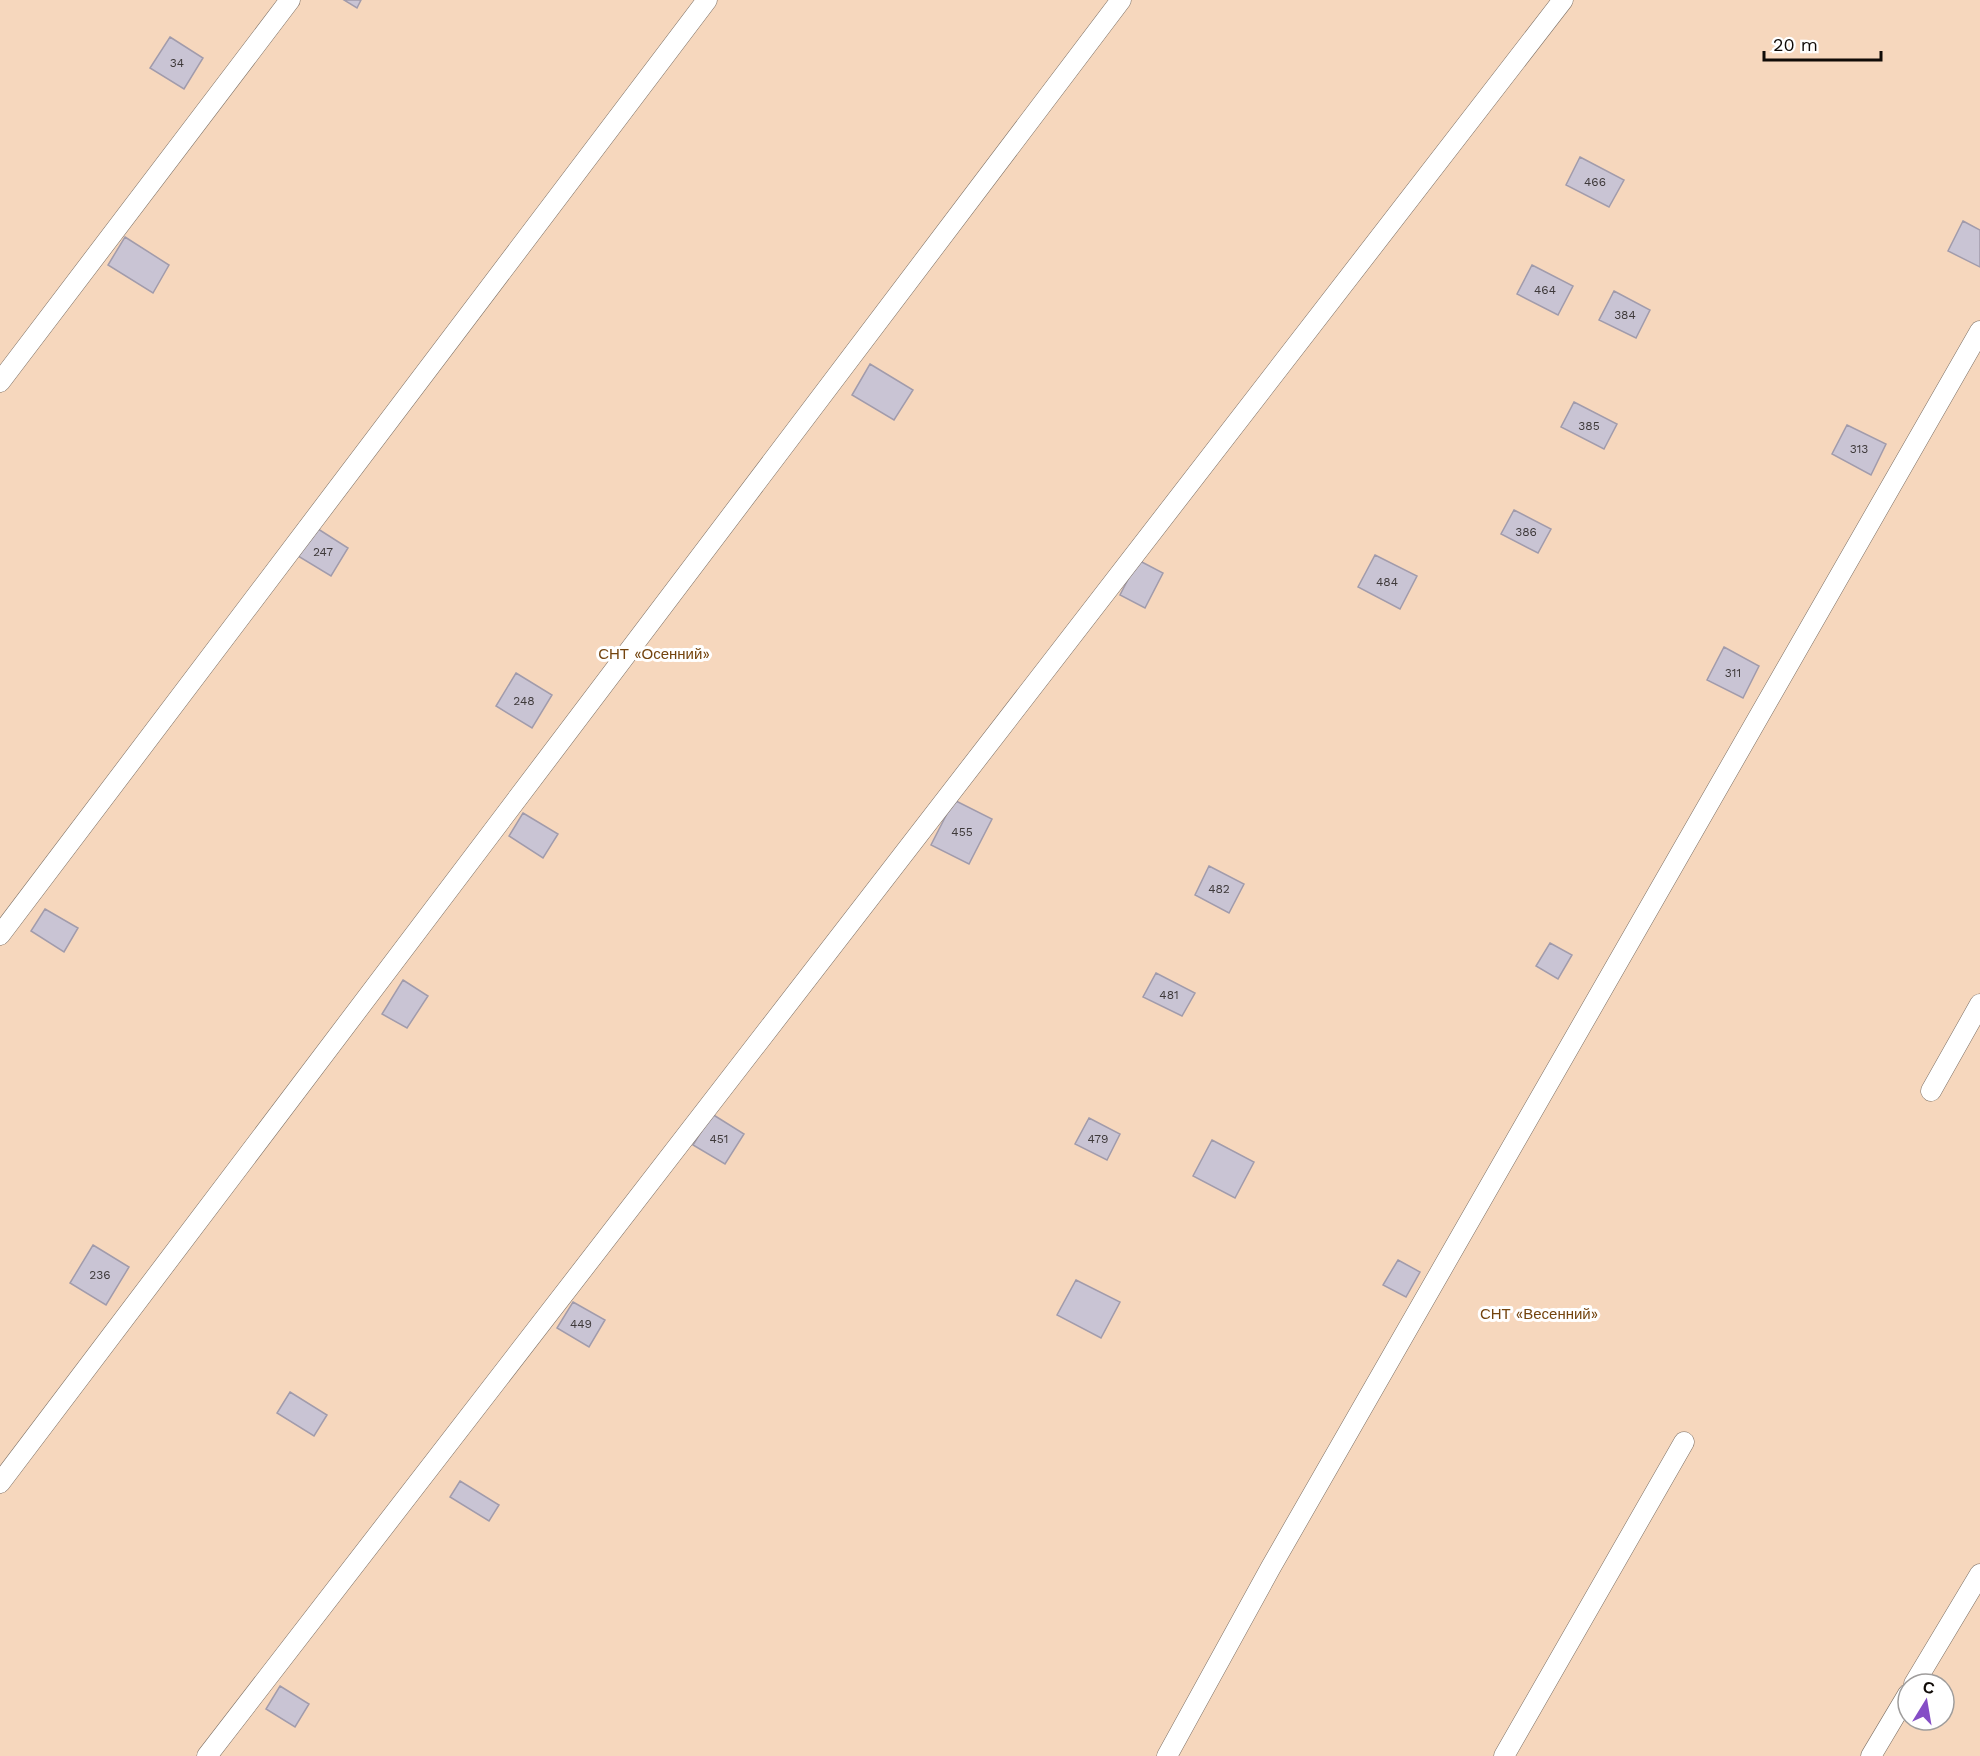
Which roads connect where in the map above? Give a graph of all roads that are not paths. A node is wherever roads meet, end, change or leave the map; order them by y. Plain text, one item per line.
1 (290, 0) edge
2 (707, 0) edge
3 (1121, 0) edge
4 (1563, 0) edge
5 (1980, 332) edge
6 (0, 382) edge
7 (0, 935) edge
8 (1980, 1004) edge
9 (1930, 1091) dead end
10 (1684, 1442) dead end
11 (0, 1483) edge
12 (1980, 1574) edge
13 (1921, 1672) edge
14 (1896, 1714) edge
15 (207, 1756) edge
16 (1167, 1756) edge
17 (1504, 1756) edge
18 (1871, 1756) edge

1 - 6 lane
2 - 7 lane
3 - 11 lane
4 - 15 lane
5 - 16 lane
8 - 9 lane
10 - 17 lane
12 - 13 lane
14 - 18 lane

